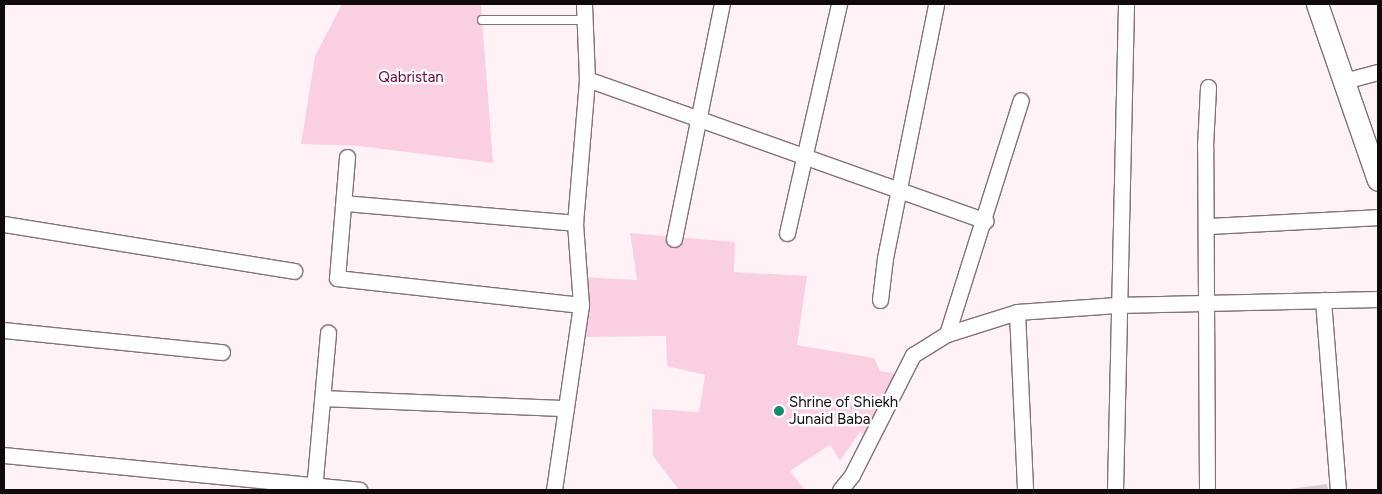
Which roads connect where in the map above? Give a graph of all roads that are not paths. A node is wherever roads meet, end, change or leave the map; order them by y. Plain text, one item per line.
1 (584, 4) edge
2 (722, 4) edge
3 (839, 4) edge
4 (936, 4) edge
5 (1126, 4) edge
6 (1317, 4) edge
7 (482, 20) dead end
8 (584, 20) junction
9 (1378, 72) edge
10 (587, 79) junction
11 (1344, 81) junction
12 (1208, 87) dead end
13 (1021, 100) dead end
14 (698, 121) junction
15 (804, 156) junction
16 (347, 157) dead end
17 (1378, 180) edge
18 (898, 190) junction
19 (344, 203) junction
20 (1378, 217) edge
21 (985, 221) junction
22 (575, 223) junction
23 (4, 224) edge
24 (1207, 226) junction
25 (786, 233) dead end
26 (674, 239) dead end
27 (294, 271) dead end
28 (1378, 298) edge
29 (880, 300) dead end
30 (1323, 300) junction
31 (581, 305) junction
32 (1117, 305) junction
33 (1207, 305) junction
34 (1017, 312) junction
35 (4, 330) edge
36 (328, 333) dead end
37 (948, 334) junction
38 (222, 352) dead end
39 (322, 398) junction
40 (566, 408) junction
41 (4, 455) edge
42 (315, 488) edge
43 (359, 490) edge
44 (554, 490) edge
45 (840, 490) edge
46 (1025, 490) edge
47 (1115, 490) edge
48 (1208, 490) edge
49 (1338, 490) edge

1 - 8 street
2 - 14 street
3 - 15 street
4 - 18 street
5 - 32 street
6 - 11 street
7 - 8 lane
8 - 10 street
9 - 11 street
10 - 14 street
10 - 22 street
11 - 17 street
12 - 24 street
13 - 21 street
14 - 15 street
14 - 26 street
15 - 18 street
15 - 25 street
16 - 19 street
18 - 21 street
18 - 29 street
19 - 22 street
19 - 31 street
20 - 24 street
21 - 37 street
22 - 31 street
23 - 27 street
24 - 33 street
28 - 30 street
30 - 33 street
30 - 49 street
31 - 40 street
32 - 33 street
32 - 34 street
32 - 47 street
33 - 48 street
34 - 37 street
34 - 46 street
35 - 38 street
36 - 39 street
37 - 45 street
39 - 40 street
39 - 42 street
40 - 44 street
41 - 42 street
42 - 43 street

